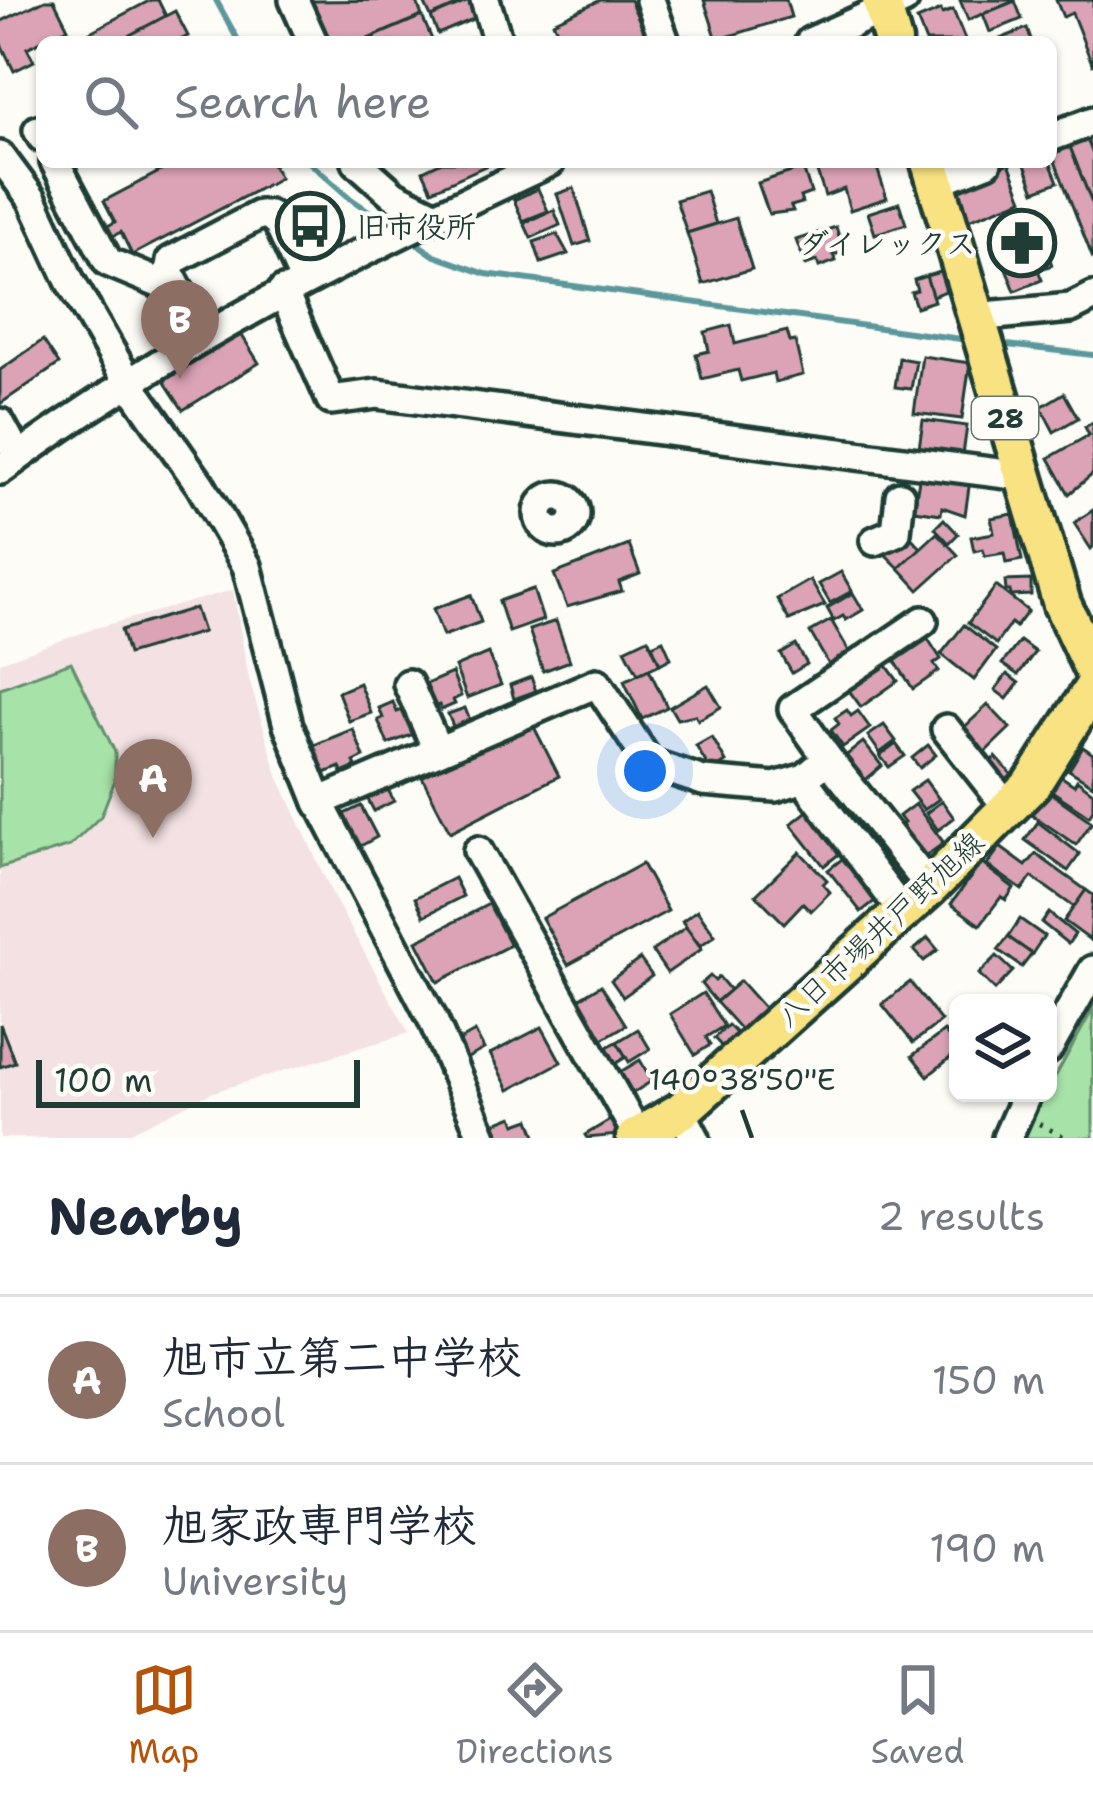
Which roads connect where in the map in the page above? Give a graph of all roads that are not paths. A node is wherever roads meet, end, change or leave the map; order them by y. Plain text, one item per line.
1 (294, 0) edge
2 (485, 0) edge
3 (650, 0) edge
4 (887, 8) edge
5 (310, 36) edge
6 (496, 36) edge
7 (663, 36) edge
8 (824, 36) edge
9 (1093, 121) edge
10 (1057, 135) edge
11 (0, 156) edge
12 (58, 168) edge
13 (364, 168) edge
14 (532, 168) edge
15 (933, 172) edge
16 (426, 219) junction
17 (294, 285) junction
18 (180, 292) junction
19 (1093, 297) edge
20 (974, 317) junction
21 (202, 335) junction
22 (127, 380) junction
23 (0, 424) edge
24 (9, 463) edge
25 (1022, 476) junction
26 (900, 496) dead end
27 (875, 542) dead end
28 (923, 621) dead end
29 (1093, 670) edge
30 (409, 684) dead end
31 (1093, 688) edge
32 (946, 729) dead end
33 (438, 752) junction
34 (828, 760) junction
35 (812, 791) dead end
36 (319, 802) junction
37 (1008, 808) junction
38 (478, 851) dead end
39 (931, 887) junction
40 (903, 912) junction
41 (1093, 970) edge
42 (1057, 1033) edge
43 (1024, 1102) edge
44 (688, 1125) edge
45 (636, 1137) edge
46 (483, 1138) edge
47 (1007, 1138) edge

1 - 5 street
2 - 6 street
3 - 7 street
4 - 8 street
9 - 10 street
11 - 22 street
12 - 18 street
13 - 16 street
14 - 16 street
15 - 20 main road, 28
16 - 17 street
17 - 18 street
17 - 21 street
17 - 25 street
18 - 21 street
19 - 20 street
20 - 25 main road, 28
21 - 22 street
22 - 24 street
22 - 36 street
23 - 24 street
25 - 29 main road, 28
26 - 27 street
28 - 34 street
30 - 33 street
31 - 37 main road, 八日市場井戸野旭線
32 - 37 street
33 - 34 street
33 - 36 street
34 - 39 street
35 - 40 street
36 - 46 street
37 - 39 main road, 八日市場井戸野旭線
38 - 45 street
39 - 40 main road, 八日市場井戸野旭線
40 - 44 main road, 八日市場井戸野旭線
41 - 42 street
43 - 47 street
44 - 45 main road, 八日市場井戸野旭線

